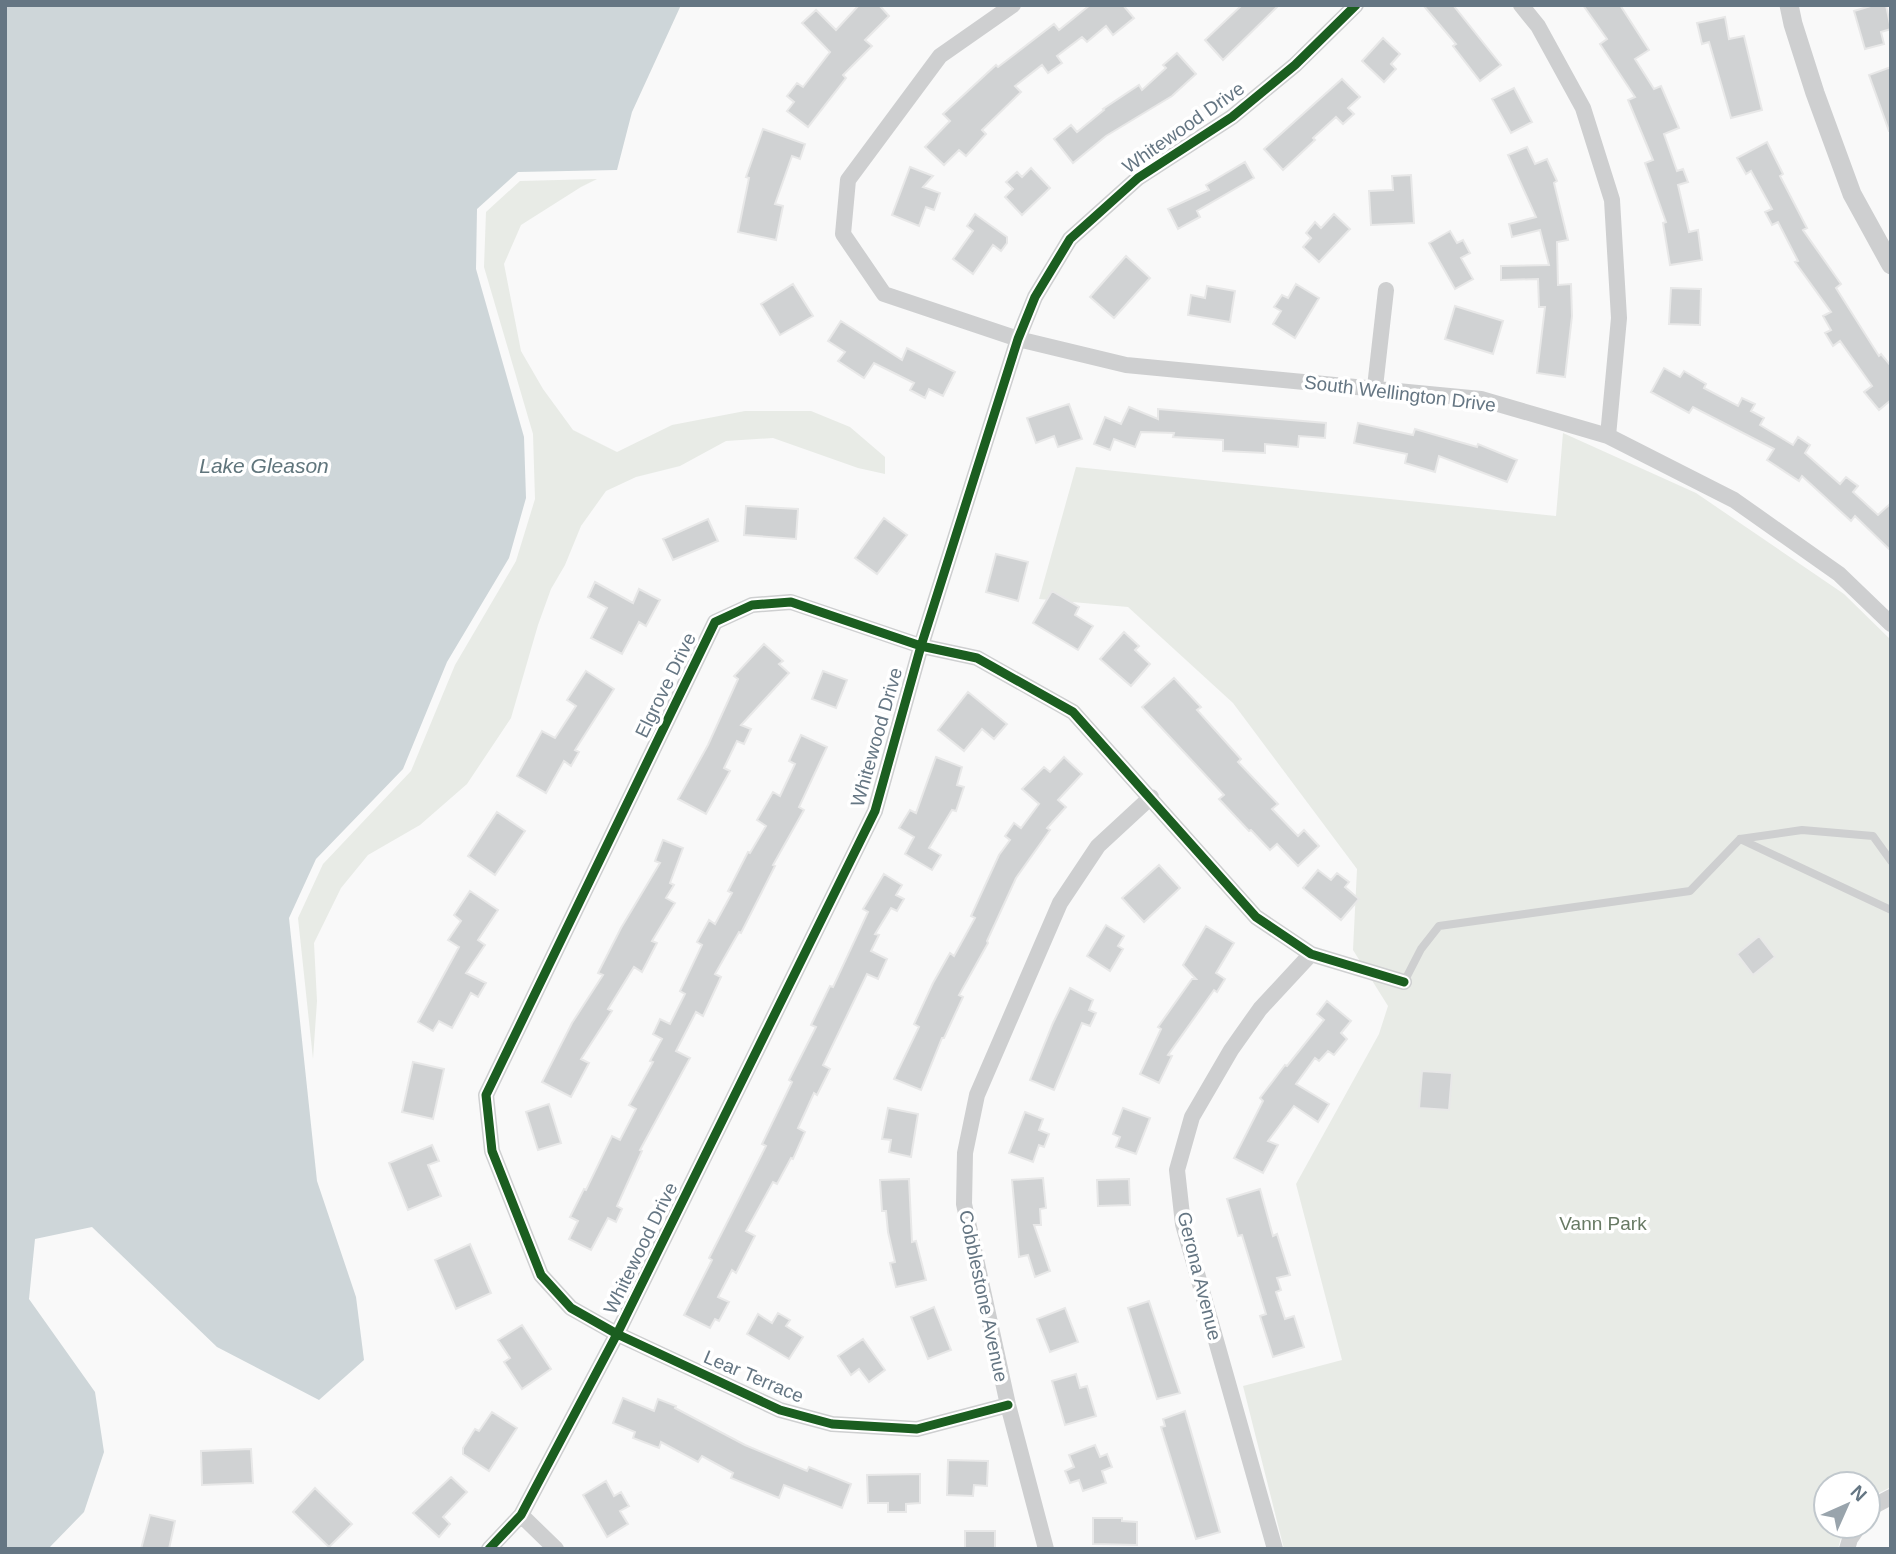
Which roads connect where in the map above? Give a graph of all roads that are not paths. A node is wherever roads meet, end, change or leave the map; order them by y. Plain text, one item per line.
1 (1013, 5) edge
2 (1356, 5) edge
3 (1521, 5) edge
4 (1790, 5) edge
5 (1891, 265) edge
6 (1386, 290) dead end
7 (1018, 340) junction
8 (1375, 387) junction
9 (1608, 436) junction
10 (1891, 624) edge
11 (921, 646) junction
12 (1152, 797) junction
13 (1740, 839) junction
14 (1891, 861) edge
15 (1891, 910) edge
16 (1311, 954) junction
17 (1404, 982) joint
18 (617, 1334) junction
19 (1008, 1405) junction
20 (521, 1515) junction
21 (489, 1549) edge
22 (556, 1549) edge
23 (1046, 1549) edge
24 (1275, 1549) edge

1 - 7 street, South Wellington Drive
2 - 7 street, Whitewood Drive
3 - 9 street
4 - 5 street
6 - 8 street
7 - 8 street, South Wellington Drive
7 - 11 street, Whitewood Drive
8 - 9 street, South Wellington Drive
9 - 10 street, South Wellington Drive
11 - 12 street, Elgrove Drive
11 - 18 street, Whitewood Drive
11 - 18 street, Elgrove Drive
12 - 16 street, Elgrove Drive
12 - 19 street, Cobblestone Avenue
13 - 14 lane
13 - 15 lane
13 - 17 lane
16 - 17 street, Elgrove Drive
16 - 24 street, Gerona Avenue
18 - 19 street, Lear Terrace
18 - 20 street, Whitewood Drive
19 - 23 street, Cobblestone Avenue
20 - 21 street, Whitewood Drive
20 - 22 street

